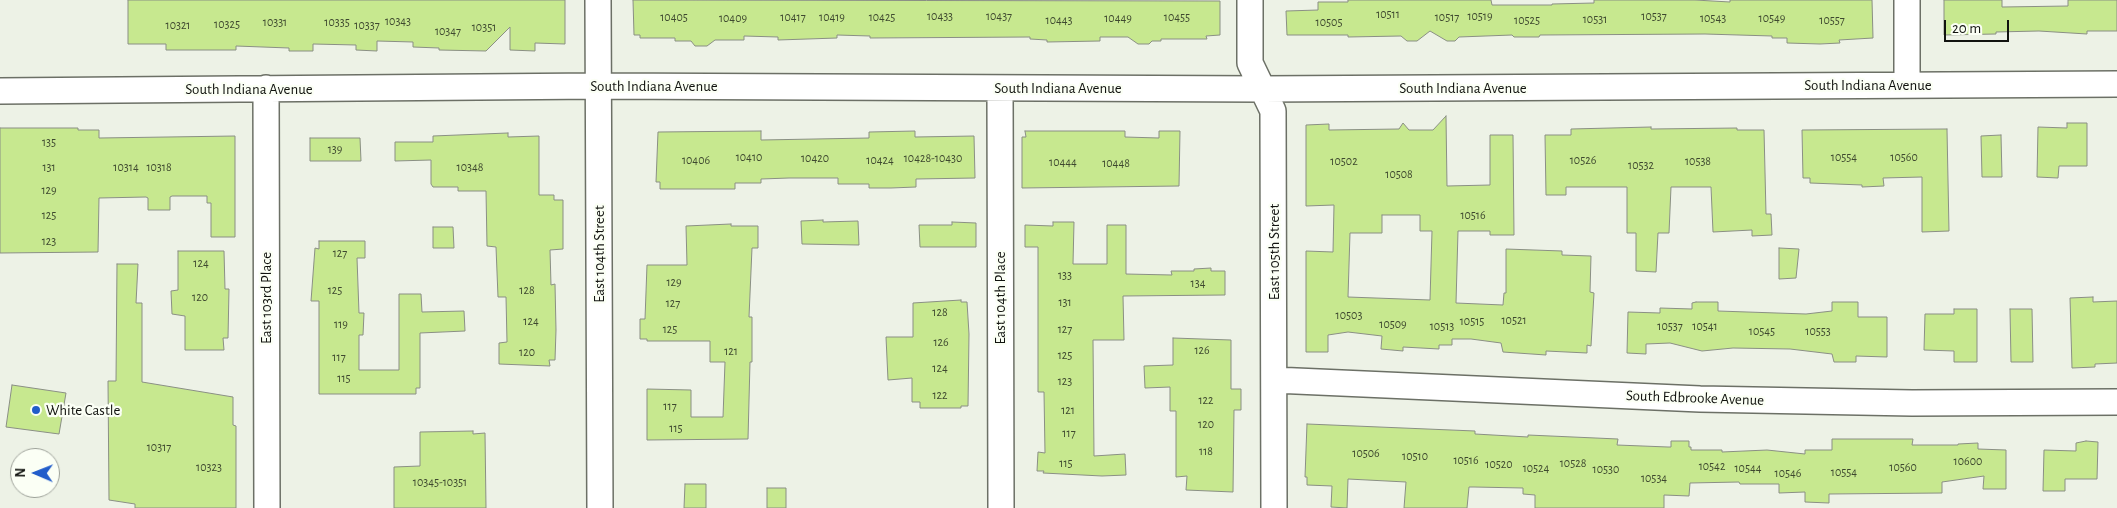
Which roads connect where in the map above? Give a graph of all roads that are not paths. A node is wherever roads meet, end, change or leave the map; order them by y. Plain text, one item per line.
1 (598, 0) edge
2 (1250, 0) edge
3 (1907, 0) edge
4 (1906, 84) junction
5 (2117, 84) edge
6 (598, 86) junction
7 (266, 88) junction
8 (1000, 88) junction
9 (1262, 89) junction
10 (0, 91) edge
11 (1274, 380) junction
12 (2117, 402) edge
13 (267, 508) edge
14 (600, 508) edge
15 (1001, 508) edge
16 (1274, 508) edge

1 - 6 street, East 104th Street
2 - 9 street, East 105th Street
3 - 4 street
4 - 5 street, South Indiana Avenue
4 - 9 street, South Indiana Avenue
6 - 7 street, South Indiana Avenue
6 - 8 street, South Indiana Avenue
6 - 14 street, East 104th Street
7 - 10 street, South Indiana Avenue
7 - 13 street, East 103rd Place
8 - 9 street, South Indiana Avenue
8 - 15 street, East 104th Place
9 - 11 street, East 105th Street
11 - 12 street, South Edbrooke Avenue
11 - 16 street, East 105th Street

